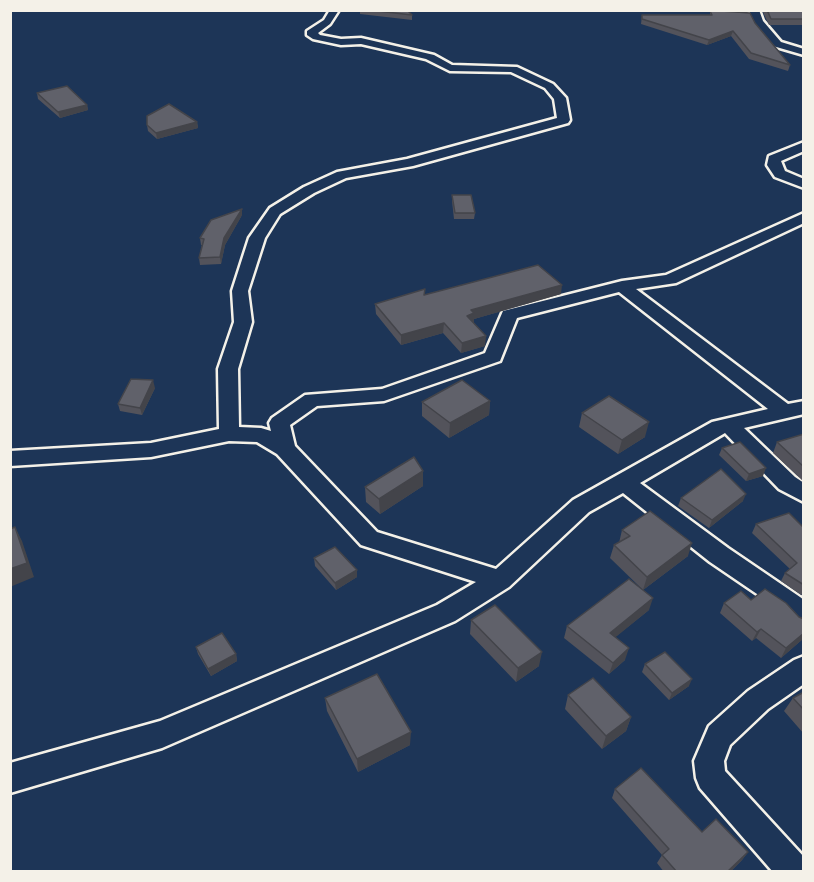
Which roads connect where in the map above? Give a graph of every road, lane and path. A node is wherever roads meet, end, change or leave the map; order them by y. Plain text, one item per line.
1 (335, 10) edge
2 (754, 10) edge
3 (804, 52) edge
4 (804, 146) edge
5 (804, 184) edge
6 (804, 217) edge
7 (622, 286) junction
8 (794, 409) edge
9 (729, 425) junction
10 (229, 434) junction
11 (285, 449) junction
12 (10, 459) edge
13 (624, 482) junction
14 (804, 494) edge
15 (500, 580) junction
16 (804, 617) edge
17 (804, 668) edge
18 (10, 778) edge
19 (795, 872) edge

1 - 10 street
2 - 3 street
4 - 5 street
6 - 7 street
7 - 8 street
7 - 11 street
8 - 9 street
9 - 13 street
9 - 14 street
10 - 11 street
10 - 12 street
11 - 15 street
13 - 15 street
13 - 16 street
15 - 18 street
17 - 19 street

